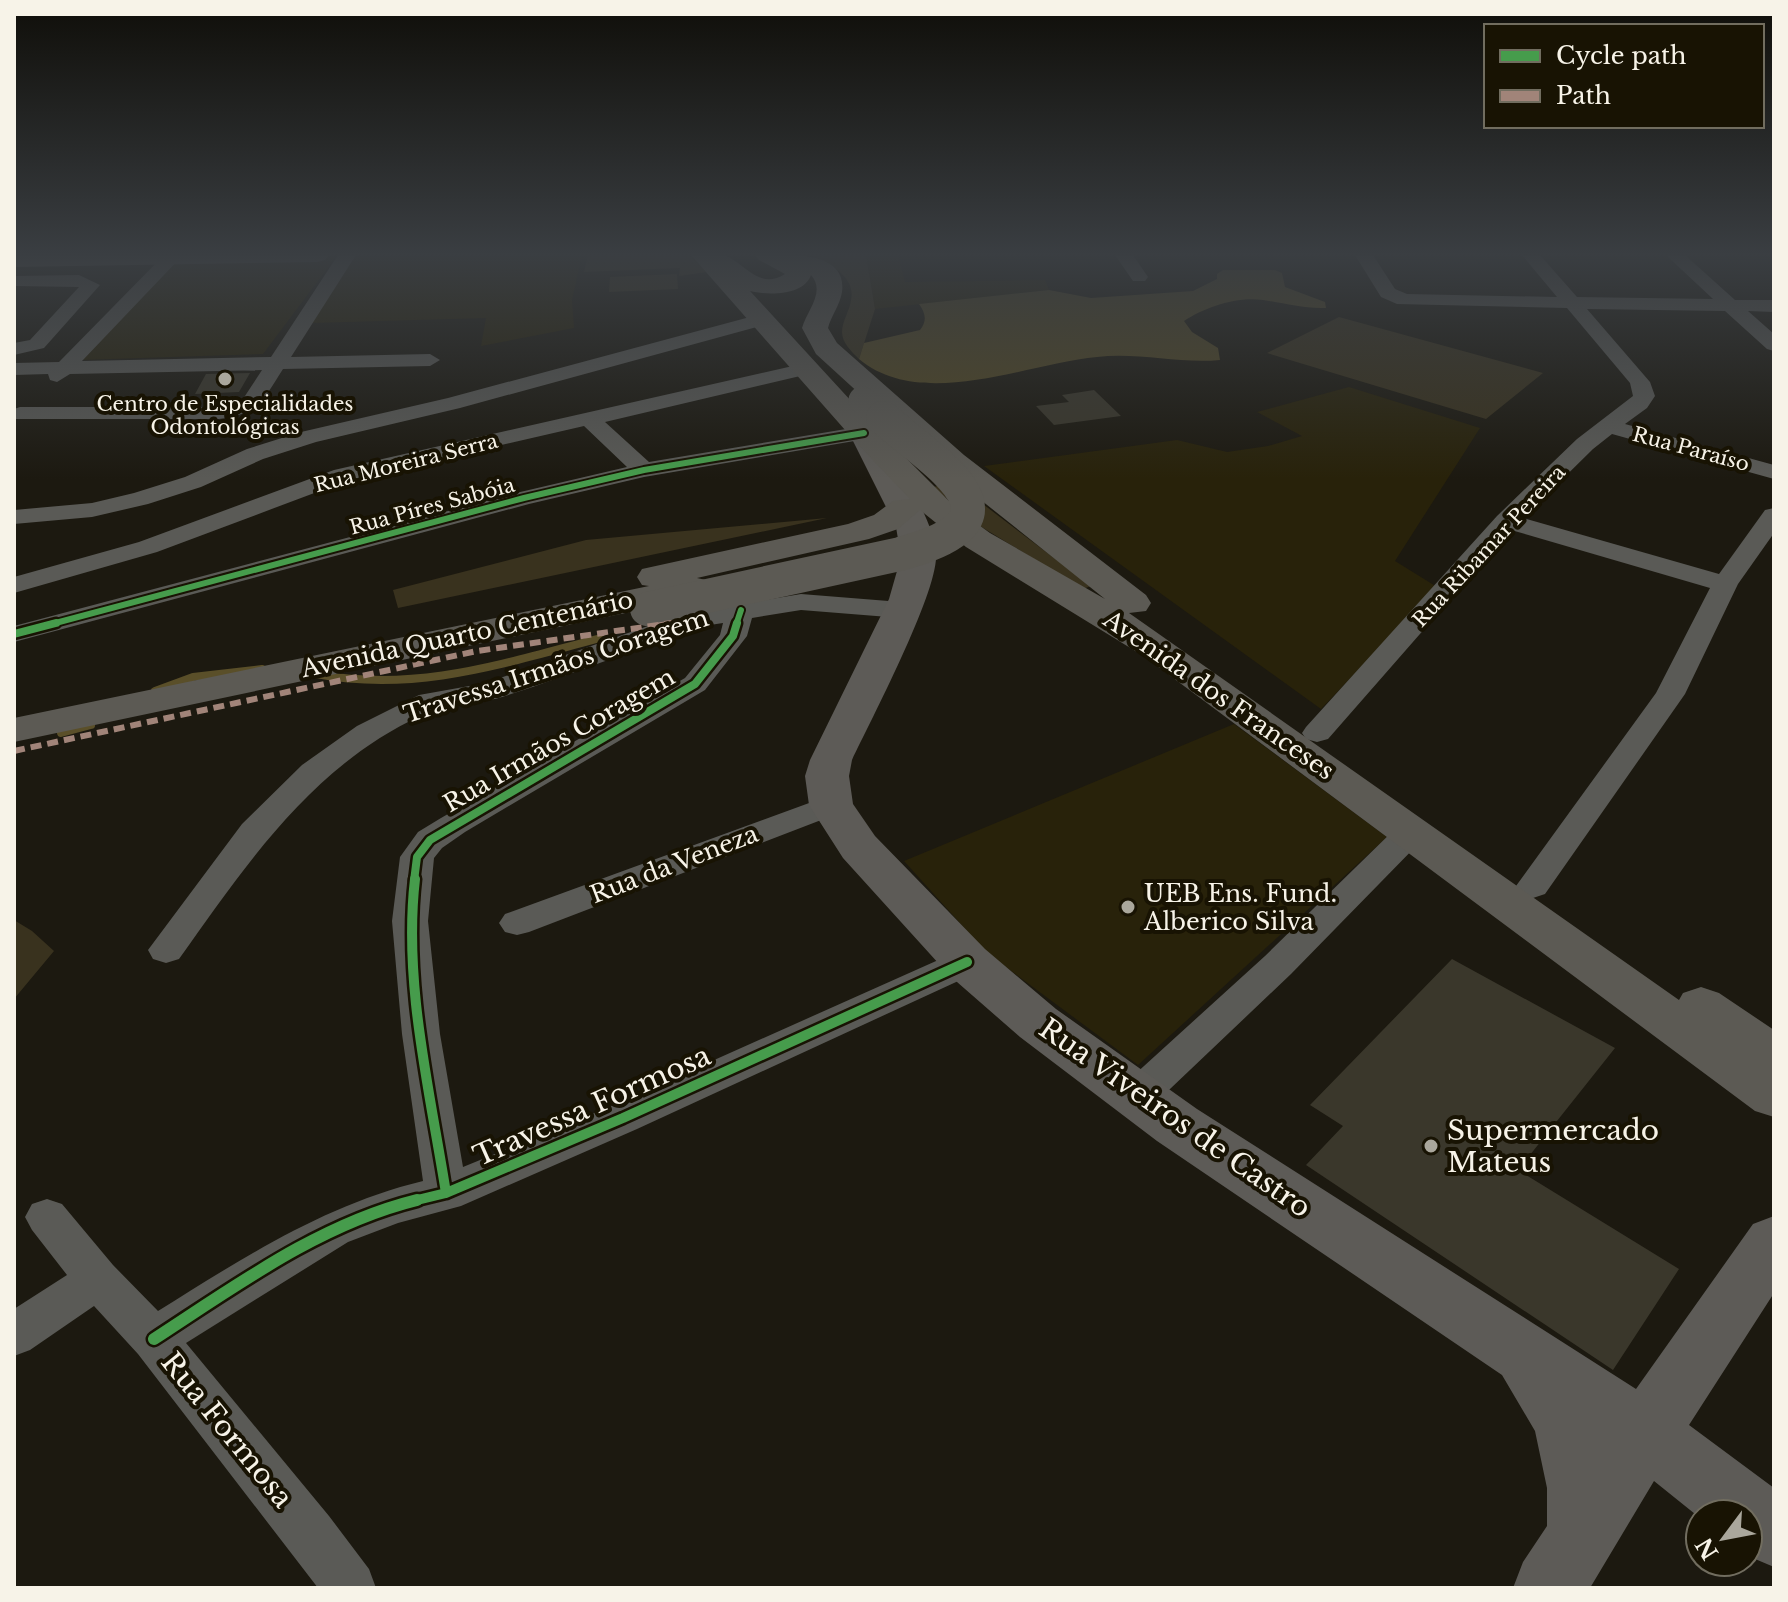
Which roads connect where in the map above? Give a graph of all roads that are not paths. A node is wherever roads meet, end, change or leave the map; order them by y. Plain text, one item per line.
1 (50, 330) edge
2 (102, 330) edge
3 (298, 330) edge
4 (725, 330) edge
5 (770, 330) edge
6 (798, 330) edge
7 (817, 330) edge
8 (1596, 330) edge
9 (1756, 330) edge
10 (1774, 345) edge
11 (14, 349) edge
12 (430, 360) dead end
13 (276, 363) junction
14 (66, 367) junction
15 (14, 369) edge
16 (806, 369) junction
17 (863, 416) junction
18 (17, 417) edge
19 (590, 420) junction
20 (1608, 426) junction
21 (255, 454) junction
22 (644, 470) junction
23 (1774, 472) edge
24 (324, 481) junction
25 (905, 508) junction
26 (1774, 515) edge
27 (14, 517) edge
28 (1506, 521) junction
29 (919, 557) junction
30 (1725, 584) junction
31 (14, 585) edge
32 (741, 610) junction
33 (901, 610) junction
34 (478, 623) junction
35 (14, 634) edge
36 (14, 712) edge
37 (14, 730) edge
38 (1317, 733) junction
39 (831, 805) junction
40 (1411, 832) junction
41 (1533, 886) junction
42 (517, 923) dead end
43 (166, 950) dead end
44 (967, 962) junction
45 (1774, 1057) edge
46 (1774, 1096) edge
47 (1136, 1097) junction
48 (446, 1193) junction
49 (47, 1217) dead end
50 (1774, 1242) edge
51 (97, 1279) junction
52 (14, 1335) edge
53 (154, 1339) junction
54 (1514, 1348) junction
55 (1645, 1433) junction
56 (1774, 1532) edge
57 (1566, 1562) edge
58 (350, 1588) edge

1 - 11 street
2 - 14 street
3 - 13 street
4 - 21 street
5 - 16 main road, Avenida dos Franceses
6 - 17 main road
7 - 38 main road, Avenida dos Franceses
8 - 20 street, Rua Ribamar Pereira
9 - 10 street
12 - 13 street
13 - 14 street
13 - 18 street
14 - 15 street
14 - 18 street
16 - 17 main road, Avenida dos Franceses
16 - 19 street, Rua Moreira Serra
17 - 22 street, Rua Píres Sabóia
17 - 25 main road
17 - 34 main road, bridge
17 - 40 main road, Avenida dos Franceses
19 - 22 street
19 - 24 street, Rua Moreira Serra
20 - 23 street, Rua Paraíso
20 - 28 street, Rua Ribamar Pereira
21 - 24 street
21 - 27 street
22 - 35 street, Rua Píres Sabóia
24 - 31 street, Rua Moreira Serra
25 - 29 main road
25 - 34 main road, Avenida Quarto Centenário
26 - 30 street
28 - 30 street
28 - 38 street, Rua Ribamar Pereira
29 - 33 main road
29 - 34 main road, Avenida Quarto Centenário
30 - 41 street
32 - 33 street, Travessa Irmãos Coragem
32 - 43 street, Travessa Irmãos Coragem
32 - 48 street, Rua Irmãos Coragem
33 - 39 main road
34 - 36 main road, Avenida Quarto Centenário
34 - 37 main road, Avenida Quarto Centenário
38 - 41 main road, Avenida dos Franceses
39 - 42 street, Rua da Veneza
39 - 44 main road, Rua Viveiros de Castro
40 - 46 main road, Avenida dos Franceses
40 - 47 street
41 - 45 main road, Avenida dos Franceses
44 - 47 main road, Rua Viveiros de Castro
44 - 48 street, Travessa Formosa
47 - 54 main road, Rua Viveiros de Castro
48 - 53 street, Travessa Formosa
49 - 51 street, Rua Formosa
50 - 55 main road
51 - 52 street
51 - 53 street, Rua Formosa
53 - 58 street, Rua Formosa
54 - 55 main road, Rua Viveiros de Castro
54 - 57 main road
55 - 56 main road, Rua Viveiros de Castro
55 - 57 main road

